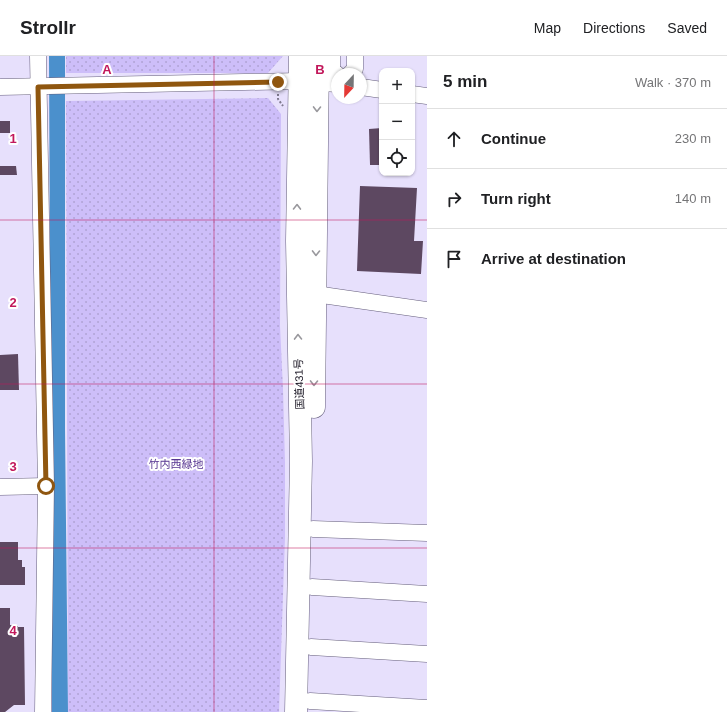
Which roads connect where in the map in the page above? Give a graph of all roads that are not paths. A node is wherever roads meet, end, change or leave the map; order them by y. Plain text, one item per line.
1 (38, 56) edge
2 (300, 56) edge
3 (318, 56) edge
4 (332, 56) edge
5 (355, 56) edge
6 (355, 68) edge
7 (323, 81) edge
8 (0, 87) edge
9 (44, 87) junction
10 (367, 89) edge
11 (379, 90) edge
12 (415, 94) edge
13 (427, 96) edge
14 (315, 294) junction
15 (427, 310) edge
16 (46, 486) junction
17 (0, 487) edge
18 (313, 530) junction
19 (427, 533) edge
20 (312, 587) junction
21 (427, 594) edge
22 (311, 647) junction
23 (427, 654) edge
24 (305, 708) edge
25 (427, 708) edge
26 (43, 712) edge

1 - 9 street
2 - 7 highway, 国道431号
3 - 7 highway, 国道431号
4 - 7 street
5 - 6 street
7 - 9 street
7 -> 14 highway, 国道431号
24 -> 7 highway, 国道431号
8 - 9 street
9 - 16 street
10 - 11 street
12 - 13 street
14 - 15 street
14 -> 18 highway, 国道431号
16 - 17 street
16 - 26 street
18 - 19 street
18 - 20 highway, 国道431号
20 - 21 street
20 - 22 highway, 国道431号
22 - 23 street
22 - 24 highway, 国道431号
24 - 25 street

